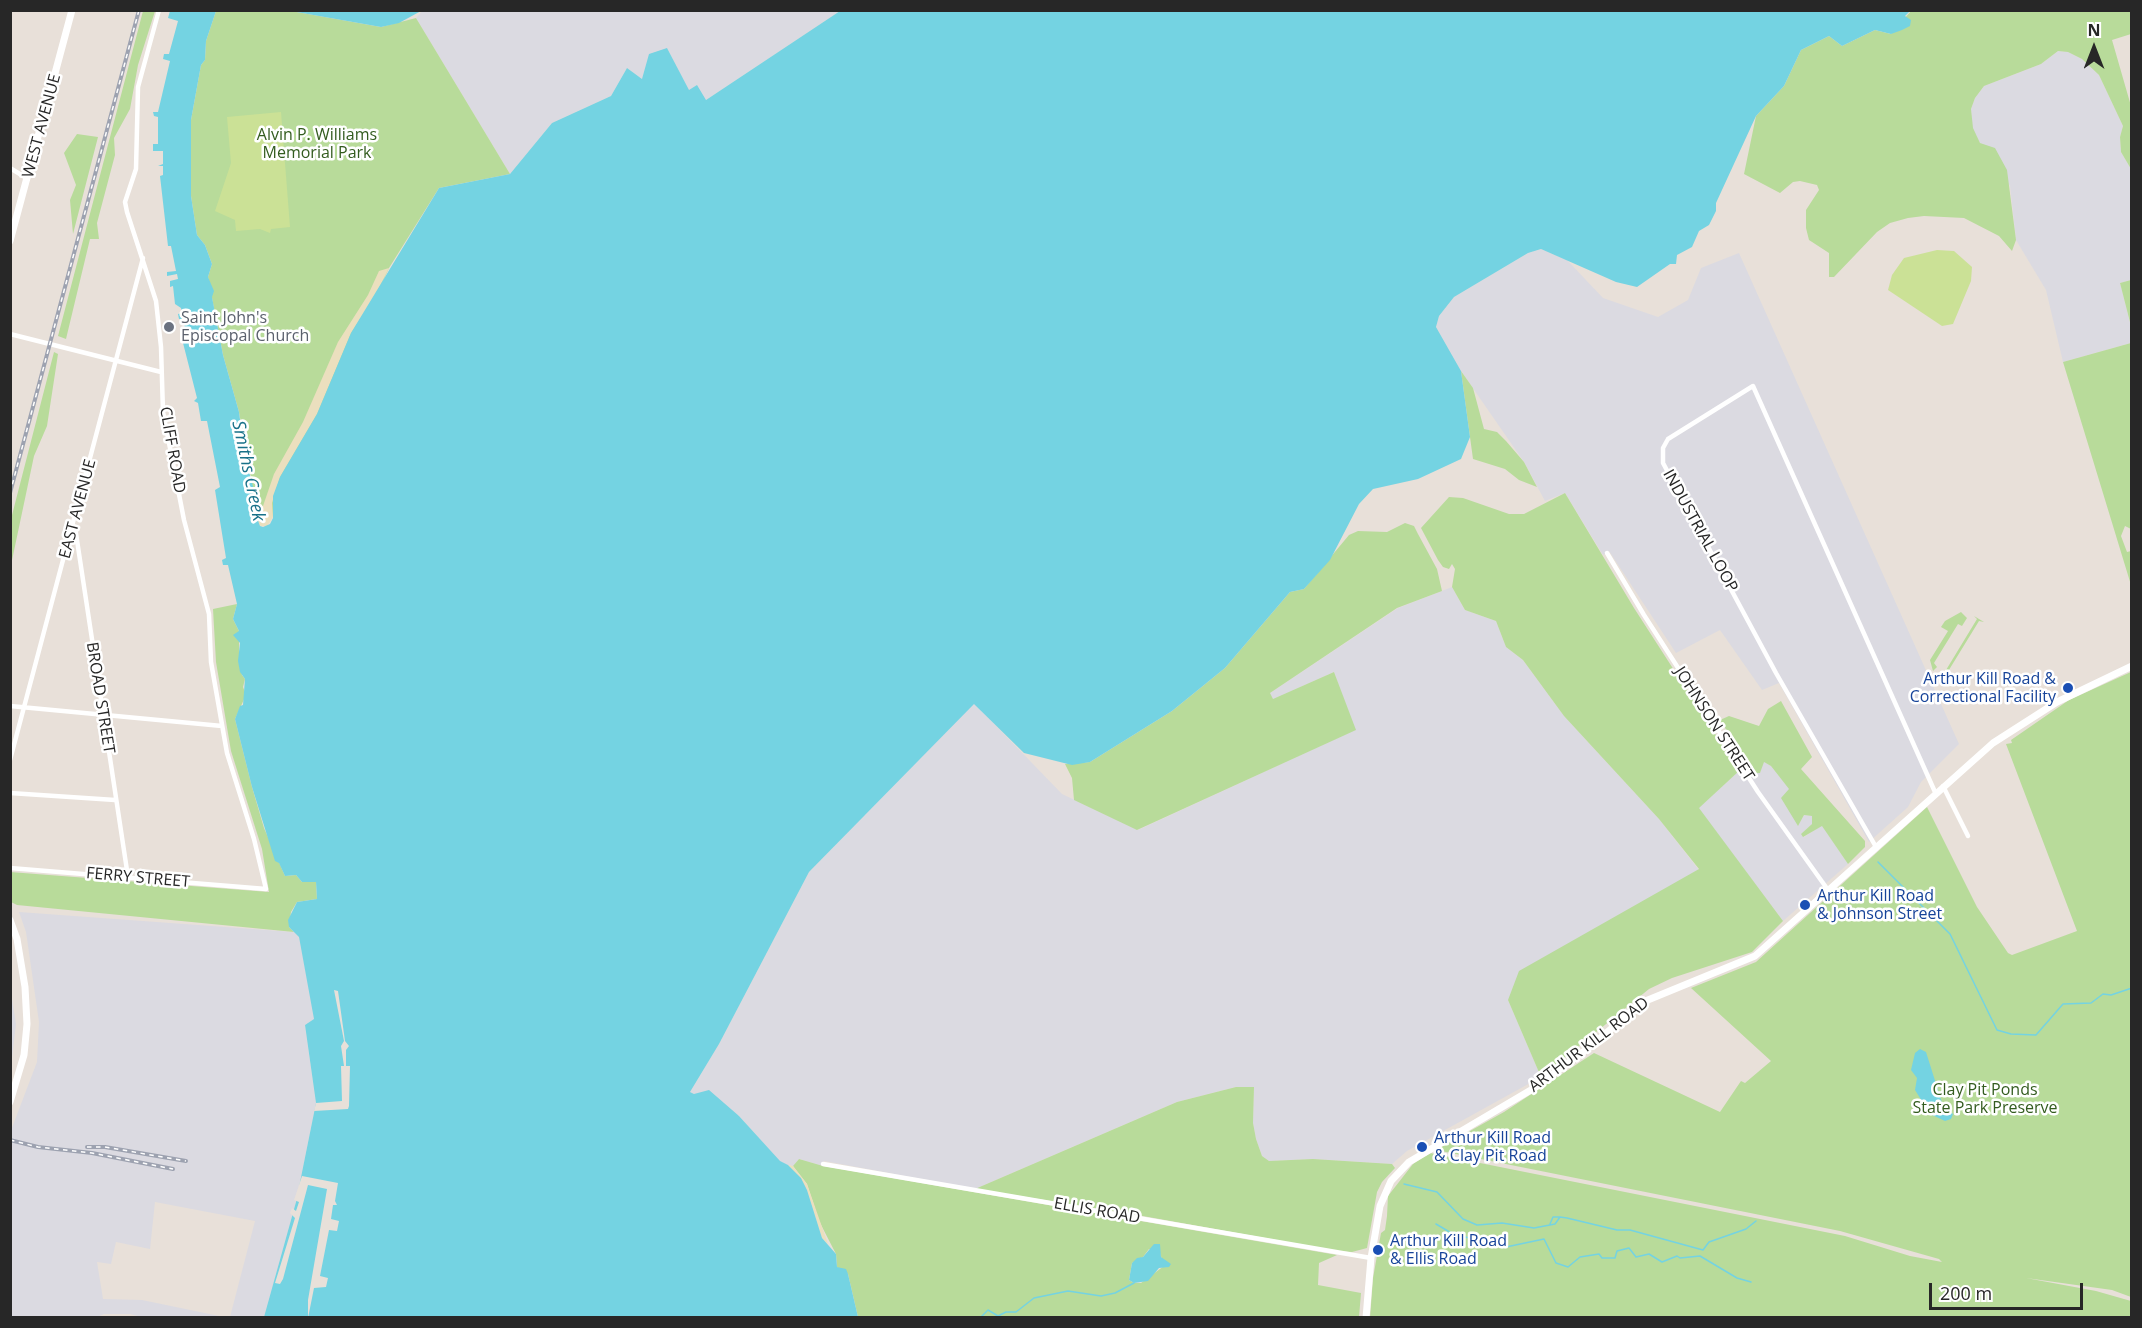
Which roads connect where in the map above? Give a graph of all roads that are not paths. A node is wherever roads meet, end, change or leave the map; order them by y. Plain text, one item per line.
1 (72, 10) edge
2 (159, 10) edge
3 (10, 168) edge
4 (28, 178) junction
5 (10, 241) edge
6 (143, 257) junction
7 (10, 334) edge
8 (117, 361) junction
9 (161, 372) junction
10 (76, 519) junction
11 (1607, 553) dead end
12 (2132, 666) edge
13 (10, 706) edge
14 (24, 708) junction
15 (103, 715) junction
16 (222, 726) junction
17 (10, 760) edge
18 (1942, 786) junction
19 (1935, 792) junction
20 (10, 794) edge
21 (115, 800) junction
22 (1968, 836) dead end
23 (1875, 847) junction
24 (10, 868) edge
25 (128, 877) junction
26 (266, 889) joint
27 (1828, 890) junction
28 (10, 920) edge
29 (10, 1102) edge
30 (823, 1164) dead end
31 (1371, 1258) junction
32 (1366, 1317) edge

1 - 4 street, WEST AVENUE
2 - 6 street, CLIFF ROAD
3 - 4 street
4 - 5 street, WEST AVENUE
6 - 8 street, EAST AVENUE
6 - 9 street, CLIFF ROAD
7 - 8 street
8 - 9 street
8 - 10 street, EAST AVENUE
9 - 16 street, CLIFF ROAD
10 - 14 street, EAST AVENUE
10 - 15 street, BROAD STREET
11 - 27 street, JOHNSON STREET
12 - 18 street, ARTHUR KILL ROAD
13 - 14 street
14 - 15 street
14 - 17 street, EAST AVENUE
15 - 16 street
15 - 21 street, BROAD STREET
16 - 26 street, CLIFF ROAD
18 - 19 street, ARTHUR KILL ROAD
18 - 22 street
19 - 23 street, ARTHUR KILL ROAD
19 - 23 street, INDUSTRIAL LOOP
20 - 21 street
21 - 25 street, BROAD STREET
23 - 27 street, ARTHUR KILL ROAD
24 - 25 street, FERRY STREET
25 - 26 street, FERRY STREET
27 - 31 street, ARTHUR KILL ROAD
28 - 29 street
30 - 31 street, ELLIS ROAD
31 - 32 street, ARTHUR KILL ROAD

